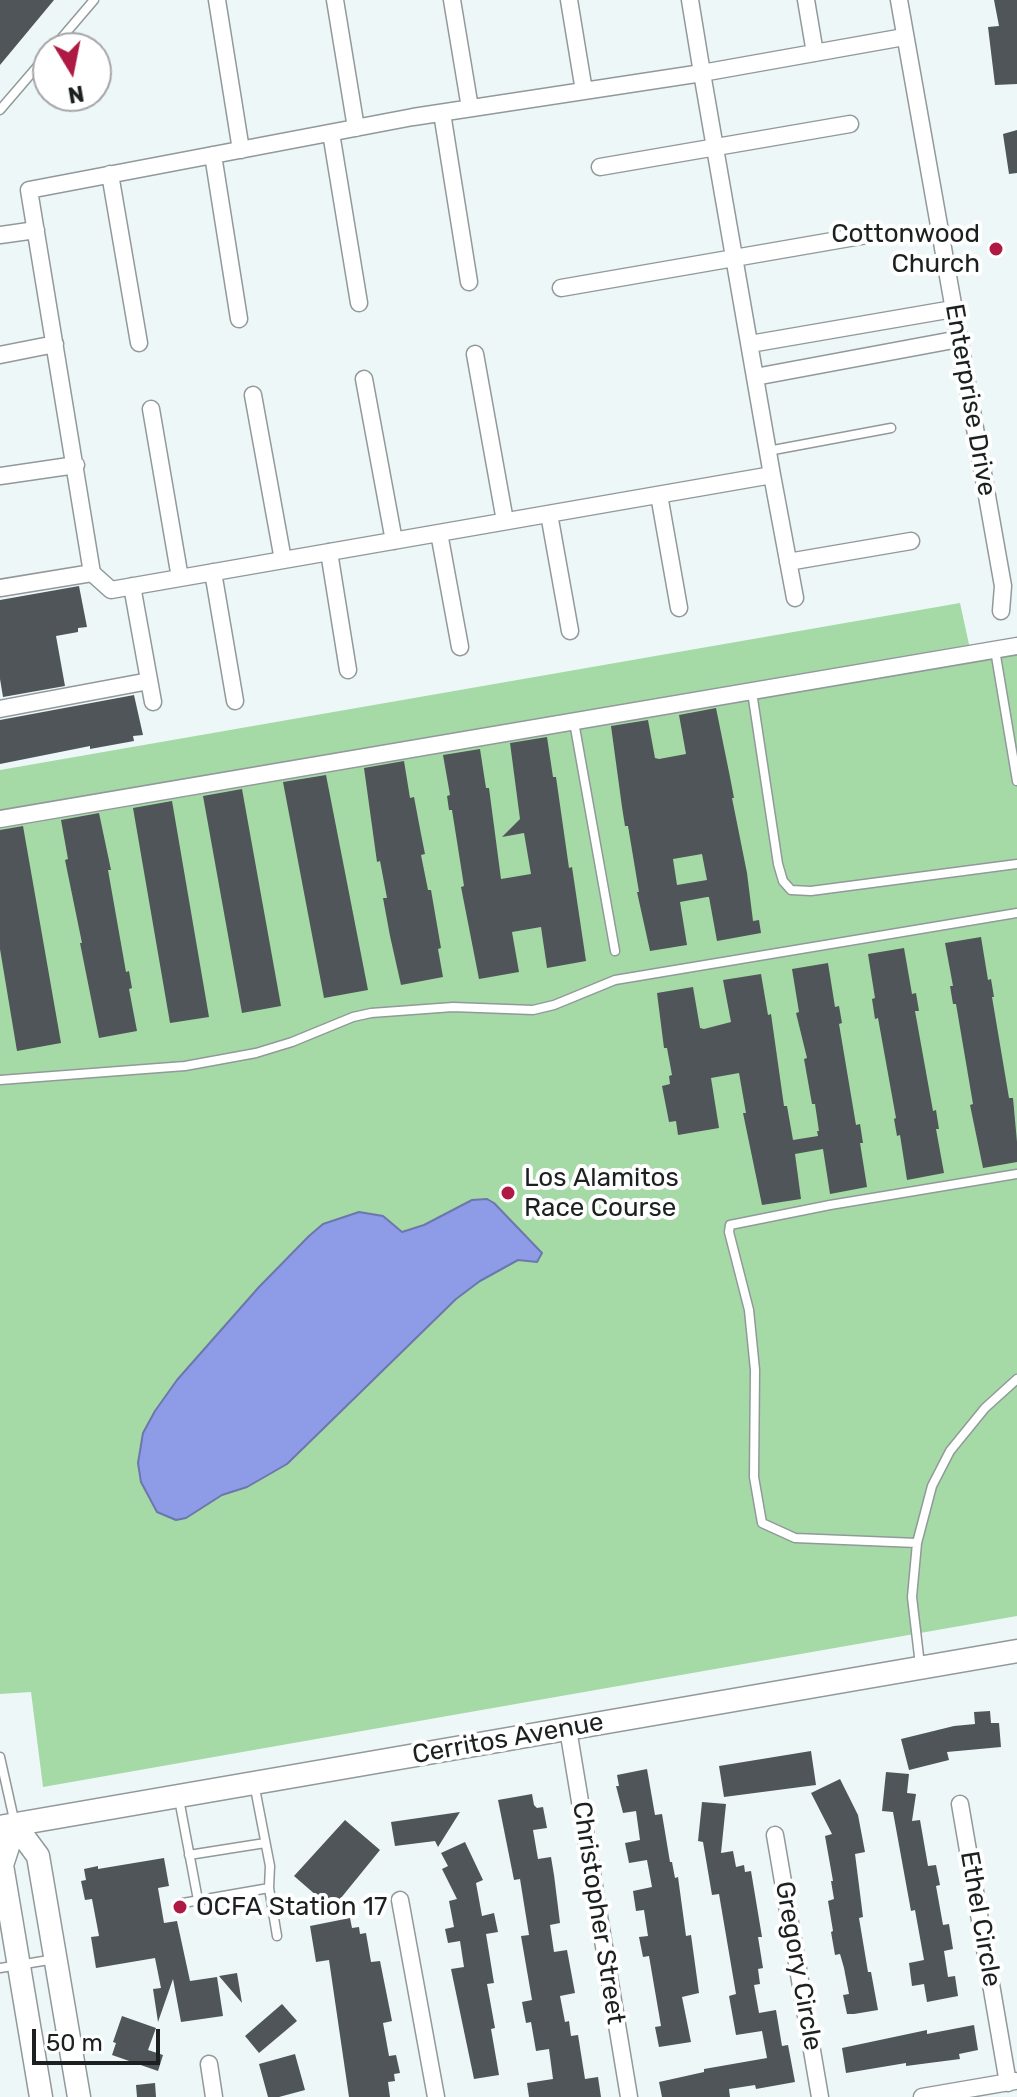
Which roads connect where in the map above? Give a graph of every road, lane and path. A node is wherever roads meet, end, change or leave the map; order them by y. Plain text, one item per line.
1 (94, 0) edge
2 (217, 0) edge
3 (335, 0) edge
4 (452, 0) edge
5 (569, 0) edge
6 (690, 0) edge
7 (806, 0) edge
8 (899, 0) edge
9 (67, 32) edge
10 (904, 37) junction
11 (815, 53) junction
12 (32, 73) edge
13 (702, 73) junction
14 (584, 91) junction
15 (470, 108) junction
16 (0, 110) edge
17 (442, 113) junction
18 (850, 124) dead end
19 (356, 128) junction
20 (331, 133) junction
21 (715, 148) junction
22 (241, 150) junction
23 (213, 155) junction
24 (600, 167) dead end
25 (110, 174) junction
26 (36, 230) junction
27 (0, 235) edge
28 (867, 235) dead end
29 (734, 256) junction
30 (469, 282) dead end
31 (561, 288) dead end
32 (359, 303) dead end
33 (953, 309) junction
34 (239, 319) dead end
35 (959, 339) junction
36 (139, 343) dead end
37 (55, 344) junction
38 (750, 344) junction
39 (475, 354) dead end
40 (0, 355) edge
41 (755, 377) junction
42 (364, 379) dead end
43 (253, 395) dead end
44 (151, 409) dead end
45 (891, 428) dead end
46 (768, 451) junction
47 (76, 465) junction
48 (772, 475) junction
49 (0, 476) edge
50 (659, 495) junction
51 (549, 514) junction
52 (505, 521) junction
53 (439, 533) junction
54 (394, 541) junction
55 (911, 541) dead end
56 (329, 552) junction
57 (283, 560) junction
58 (788, 562) junction
59 (213, 572) junction
60 (92, 573) junction
61 (180, 578) junction
62 (132, 586) junction
63 (0, 588) edge
64 (795, 598) dead end
65 (679, 608) dead end
66 (1001, 611) dead end
67 (570, 631) dead end
68 (1017, 646) edge
69 (460, 647) dead end
70 (995, 650) junction
71 (348, 670) dead end
72 (149, 681) junction
73 (752, 692) junction
74 (235, 701) dead end
75 (153, 702) dead end
76 (0, 709) edge
77 (574, 722) junction
78 (1017, 781) edge
79 (0, 819) edge
80 (1017, 864) edge
81 (1017, 913) edge
82 (615, 951) dead end
83 (0, 1080) edge
84 (1017, 1174) edge
85 (1017, 1379) edge
86 (917, 1543) junction
87 (1017, 1651) edge
88 (920, 1668) junction
89 (568, 1729) junction
90 (0, 1757) edge
91 (254, 1783) junction
92 (178, 1796) junction
93 (960, 1804) dead end
94 (7, 1826) edge
95 (775, 1835) dead end
96 (265, 1843) junction
97 (189, 1855) junction
98 (269, 1888) junction
99 (198, 1900) junction
100 (400, 1900) dead end
101 (183, 1903) dead end
102 (277, 1936) dead end
103 (56, 1959) junction
104 (10, 1967) edge
105 (209, 2064) dead end
106 (1013, 2082) edge
107 (41, 2097) edge
108 (79, 2097) edge
109 (214, 2097) edge
110 (436, 2097) edge
111 (629, 2097) edge
112 (820, 2097) edge
113 (922, 2097) edge

1 - 9 lane
2 - 22 street
3 - 19 street
4 - 15 street
5 - 14 street
6 - 13 street
7 - 11 street
8 - 10 street, Enterprise Drive
10 - 11 street
10 - 33 street, Enterprise Drive
11 - 13 street
12 - 16 lane
13 - 14 street
13 - 21 street
14 - 15 street
15 - 17 street
17 - 19 street
17 - 30 street
18 - 21 street
19 - 20 street
20 - 22 street
20 - 32 street
21 - 24 street
21 - 29 street
22 - 23 street
23 - 25 street
23 - 34 street
25 - 26 street
25 - 36 street
26 - 27 street
26 - 37 street
28 - 29 street
29 - 31 street
29 - 38 street
33 - 35 street, Enterprise Drive
33 - 38 street
35 - 41 street
35 - 66 street, Enterprise Drive
37 - 40 street
37 - 47 street
38 - 41 street
39 - 52 street
41 - 46 street
42 - 54 street
43 - 57 street
44 - 61 street
45 - 46 lane
46 - 48 street
47 - 49 street
47 - 60 street
48 - 50 street
48 - 58 street
50 - 51 street
50 - 65 street
51 - 52 street
51 - 67 street
52 - 53 street
53 - 54 street
53 - 69 street
54 - 56 street
55 - 58 street
56 - 57 street
56 - 71 street
57 - 59 street
58 - 64 street
59 - 61 street
59 - 74 street
60 - 62 street
60 - 63 street
61 - 62 street
62 - 72 street
68 - 70 street
70 - 73 street
70 - 78 lane
72 - 75 street
72 - 76 street
73 - 77 street
73 - 80 lane
77 - 79 street
77 - 82 lane
81 - 83 lane
84 - 86 lane
85 - 86 lane
86 - 88 lane
87 - 88 main road, Cerritos Avenue
88 - 89 main road, Cerritos Avenue
89 - 91 main road, Cerritos Avenue
89 - 111 street, Christopher Street
90 - 94 lane
91 - 92 main road, Cerritos Avenue
91 - 96 lane
92 - 94 main road, Cerritos Avenue
92 - 97 lane
93 - 106 street, Ethel Circle
94 - 103 main road
94 - 104 main road
95 - 112 street, Gregory Circle
96 - 97 lane
96 - 98 lane
97 - 99 lane
98 - 99 lane
98 - 102 lane
99 - 101 lane
100 - 110 street
103 - 104 lane
103 - 108 main road
104 - 107 main road
105 - 109 street
106 - 113 street

